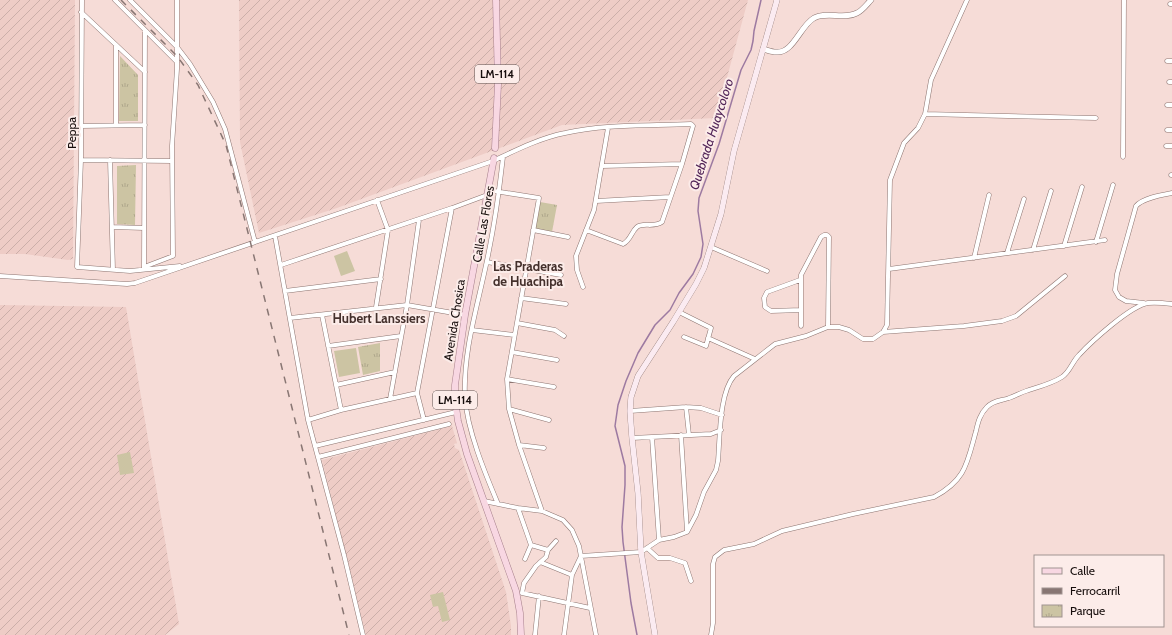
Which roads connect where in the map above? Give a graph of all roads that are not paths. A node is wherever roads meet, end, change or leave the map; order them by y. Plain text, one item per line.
1 (82, 0) edge
2 (115, 0) edge
3 (130, 0) edge
4 (178, 0) edge
5 (496, 0) edge
6 (777, 0) edge
7 (871, 0) edge
8 (966, 0) edge
9 (1124, 0) edge
10 (81, 12) junction
11 (145, 30) junction
12 (116, 46) junction
13 (177, 47) junction
14 (763, 49) junction
15 (177, 62) junction
16 (145, 72) junction
17 (1167, 105) dead end
18 (1172, 105) edge
19 (925, 114) junction
20 (1096, 118) dead end
21 (116, 125) junction
22 (145, 125) junction
23 (81, 126) junction
24 (608, 128) junction
25 (1167, 130) dead end
26 (1172, 130) edge
27 (1166, 146) dead end
28 (1172, 146) edge
29 (495, 148) joint
30 (503, 157) junction
31 (1123, 158) dead end
32 (81, 160) junction
33 (110, 160) junction
34 (144, 160) junction
35 (494, 160) junction
36 (172, 161) junction
37 (682, 164) junction
38 (602, 166) junction
39 (1113, 185) dead end
40 (1082, 187) dead end
41 (1051, 191) dead end
42 (499, 192) junction
43 (488, 193) junction
44 (1172, 193) edge
45 (990, 195) dead end
46 (670, 197) junction
47 (1024, 199) dead end
48 (377, 200) junction
49 (596, 201) junction
50 (452, 208) junction
51 (419, 220) junction
52 (112, 227) junction
53 (144, 228) junction
54 (388, 230) junction
55 (533, 230) junction
56 (586, 230) junction
57 (275, 236) junction
58 (568, 237) dead end
59 (1105, 240) dead end
60 (255, 242) junction
61 (1096, 242) junction
62 (1064, 246) junction
63 (711, 247) junction
64 (1033, 250) junction
65 (1007, 253) junction
66 (974, 258) junction
67 (487, 262) junction
68 (186, 265) junction
69 (281, 265) junction
70 (144, 268) junction
71 (526, 269) junction
72 (889, 269) junction
73 (113, 270) junction
74 (767, 271) dead end
75 (561, 275) dead end
76 (0, 276) edge
77 (1065, 276) dead end
78 (381, 279) junction
79 (800, 280) junction
80 (583, 287) dead end
81 (285, 291) junction
82 (521, 298) junction
83 (1147, 303) junction
84 (566, 304) dead end
85 (1172, 304) edge
86 (407, 305) junction
87 (376, 307) junction
88 (434, 309) junction
89 (801, 310) junction
90 (679, 312) junction
91 (322, 315) junction
92 (466, 315) junction
93 (290, 318) junction
94 (517, 323) junction
95 (801, 326) dead end
96 (828, 327) junction
97 (472, 330) junction
98 (883, 332) junction
99 (514, 335) junction
100 (401, 336) junction
101 (564, 336) dead end
102 (684, 337) dead end
103 (708, 338) junction
104 (328, 346) junction
105 (512, 352) junction
106 (755, 359) junction
107 (558, 360) dead end
108 (395, 372) junction
109 (507, 379) junction
110 (336, 385) junction
111 (554, 387) dead end
112 (418, 393) junction
113 (390, 399) junction
114 (686, 407) junction
115 (508, 409) junction
116 (341, 410) junction
117 (630, 411) junction
118 (456, 412) junction
119 (722, 415) junction
120 (308, 420) junction
121 (424, 420) junction
122 (549, 420) dead end
123 (449, 424) dead end
124 (721, 430) junction
125 (681, 435) junction
126 (688, 435) junction
127 (652, 437) junction
128 (632, 438) junction
129 (519, 445) junction
130 (315, 446) junction
131 (544, 448) dead end
132 (318, 457) junction
133 (484, 501) junction
134 (498, 504) junction
135 (518, 508) junction
136 (542, 511) junction
137 (687, 532) junction
138 (659, 540) junction
139 (556, 541) dead end
140 (531, 545) junction
141 (647, 548) junction
142 (548, 550) junction
143 (641, 552) junction
144 (581, 556) junction
145 (525, 558) dead end
146 (540, 562) junction
147 (572, 575) junction
148 (691, 582) dead end
149 (539, 596) junction
150 (568, 602) junction
151 (590, 608) junction
152 (363, 635) edge
153 (521, 635) edge
154 (534, 635) edge
155 (564, 635) edge
156 (596, 635) edge
157 (655, 635) edge
158 (710, 635) edge

1 - 10 street, Peppa
2 - 11 street
3 - 13 street
4 - 13 street
5 - 29 main road, Avenida Chosica / LM-114
6 - 14 main road
7 - 14 street
8 - 19 street
9 - 31 street
10 - 12 street
10 - 23 street, Peppa
11 - 15 street
11 - 16 street
12 - 16 street
12 - 21 street
13 - 15 street
13 - 60 street
14 - 63 main road
15 - 36 street
16 - 22 street
17 - 18 street
19 - 20 street
19 - 72 street
21 - 22 street
21 - 23 street
22 - 34 street
23 - 32 street, Peppa
24 - 30 street
24 - 37 street
24 - 38 street
25 - 26 street
27 - 28 street
29 - 35 main road, Avenida Chosica / LM-114
30 - 35 street
30 - 42 street, Calle Las Flores
32 - 33 street
32 - 73 street, Peppa
33 - 34 street
33 - 52 street
34 - 36 street
34 - 53 street
35 - 43 main road, Avenida Chosica / LM-114
35 - 48 street
36 - 70 street
37 - 38 street
37 - 46 street
38 - 49 street
39 - 61 street
40 - 62 street
41 - 64 street
42 - 43 street
42 - 55 street
42 - 67 street, Calle Las Flores
43 - 50 street
43 - 92 main road, Avenida Chosica / LM-114
44 - 83 street
45 - 66 street
46 - 49 street
46 - 56 street
47 - 65 street
48 - 54 street
48 - 57 street
49 - 56 street
50 - 51 street
50 - 88 street
51 - 54 street
51 - 86 street
52 - 53 street
52 - 73 street
53 - 70 street
54 - 69 street
54 - 78 street
55 - 58 street
55 - 71 street
56 - 80 street
57 - 60 street
57 - 69 street
59 - 61 street
60 - 68 street
61 - 62 street
62 - 64 street
63 - 74 street
63 - 90 main road
64 - 65 street
65 - 66 street
66 - 72 street
67 - 71 street
67 - 97 street, Calle Las Flores
68 - 70 street
68 - 76 street
69 - 81 street
70 - 73 street
71 - 75 street
71 - 82 street
72 - 98 street
77 - 98 street
78 - 81 street
78 - 87 street
79 - 89 street
79 - 89 street
79 - 96 street
81 - 93 street
82 - 84 street
82 - 94 street
83 - 85 street
83 - 158 street
86 - 87 street
86 - 88 street
86 - 100 street
87 - 91 street
88 - 92 street
88 - 112 street
89 - 95 street
90 - 103 street
90 - 117 main road
91 - 93 street
91 - 104 street
92 - 118 main road, Avenida Chosica / LM-114
93 - 120 street
94 - 99 street
94 - 101 street
96 - 98 street
96 - 106 street
97 - 99 street
97 - 134 street, Calle Las Flores
99 - 105 street
100 - 104 street
100 - 108 street
102 - 103 street
103 - 106 street
104 - 110 street
105 - 107 street
105 - 109 street
106 - 119 street
108 - 110 street
108 - 113 street
109 - 111 street
109 - 115 street
110 - 116 street
112 - 113 street
112 - 121 street
113 - 116 street
114 - 117 street
114 - 119 street
114 - 126 street
115 - 122 street
115 - 129 street
116 - 120 street
117 - 128 main road
118 - 121 street
118 - 133 main road, Avenida Chosica / LM-114
119 - 124 street
120 - 130 street
121 - 130 street
123 - 132 street
124 - 126 street
124 - 137 street
125 - 126 street
125 - 127 street
125 - 137 street
127 - 128 street
127 - 138 street
128 - 143 main road
129 - 131 street
129 - 136 street
130 - 132 street
132 - 152 street
133 - 134 street
133 - 153 main road, Avenida Chosica / LM-114
134 - 135 street
135 - 136 street
135 - 140 street
136 - 144 street
137 - 138 street
138 - 141 street
139 - 142 street
140 - 142 street
140 - 145 street
141 - 143 street
141 - 148 street
142 - 146 street
143 - 144 street
143 - 157 main road
144 - 147 street
144 - 151 street
146 - 147 street
146 - 149 street
147 - 150 street
149 - 150 street
149 - 154 street
150 - 151 street
150 - 155 street
151 - 156 street

